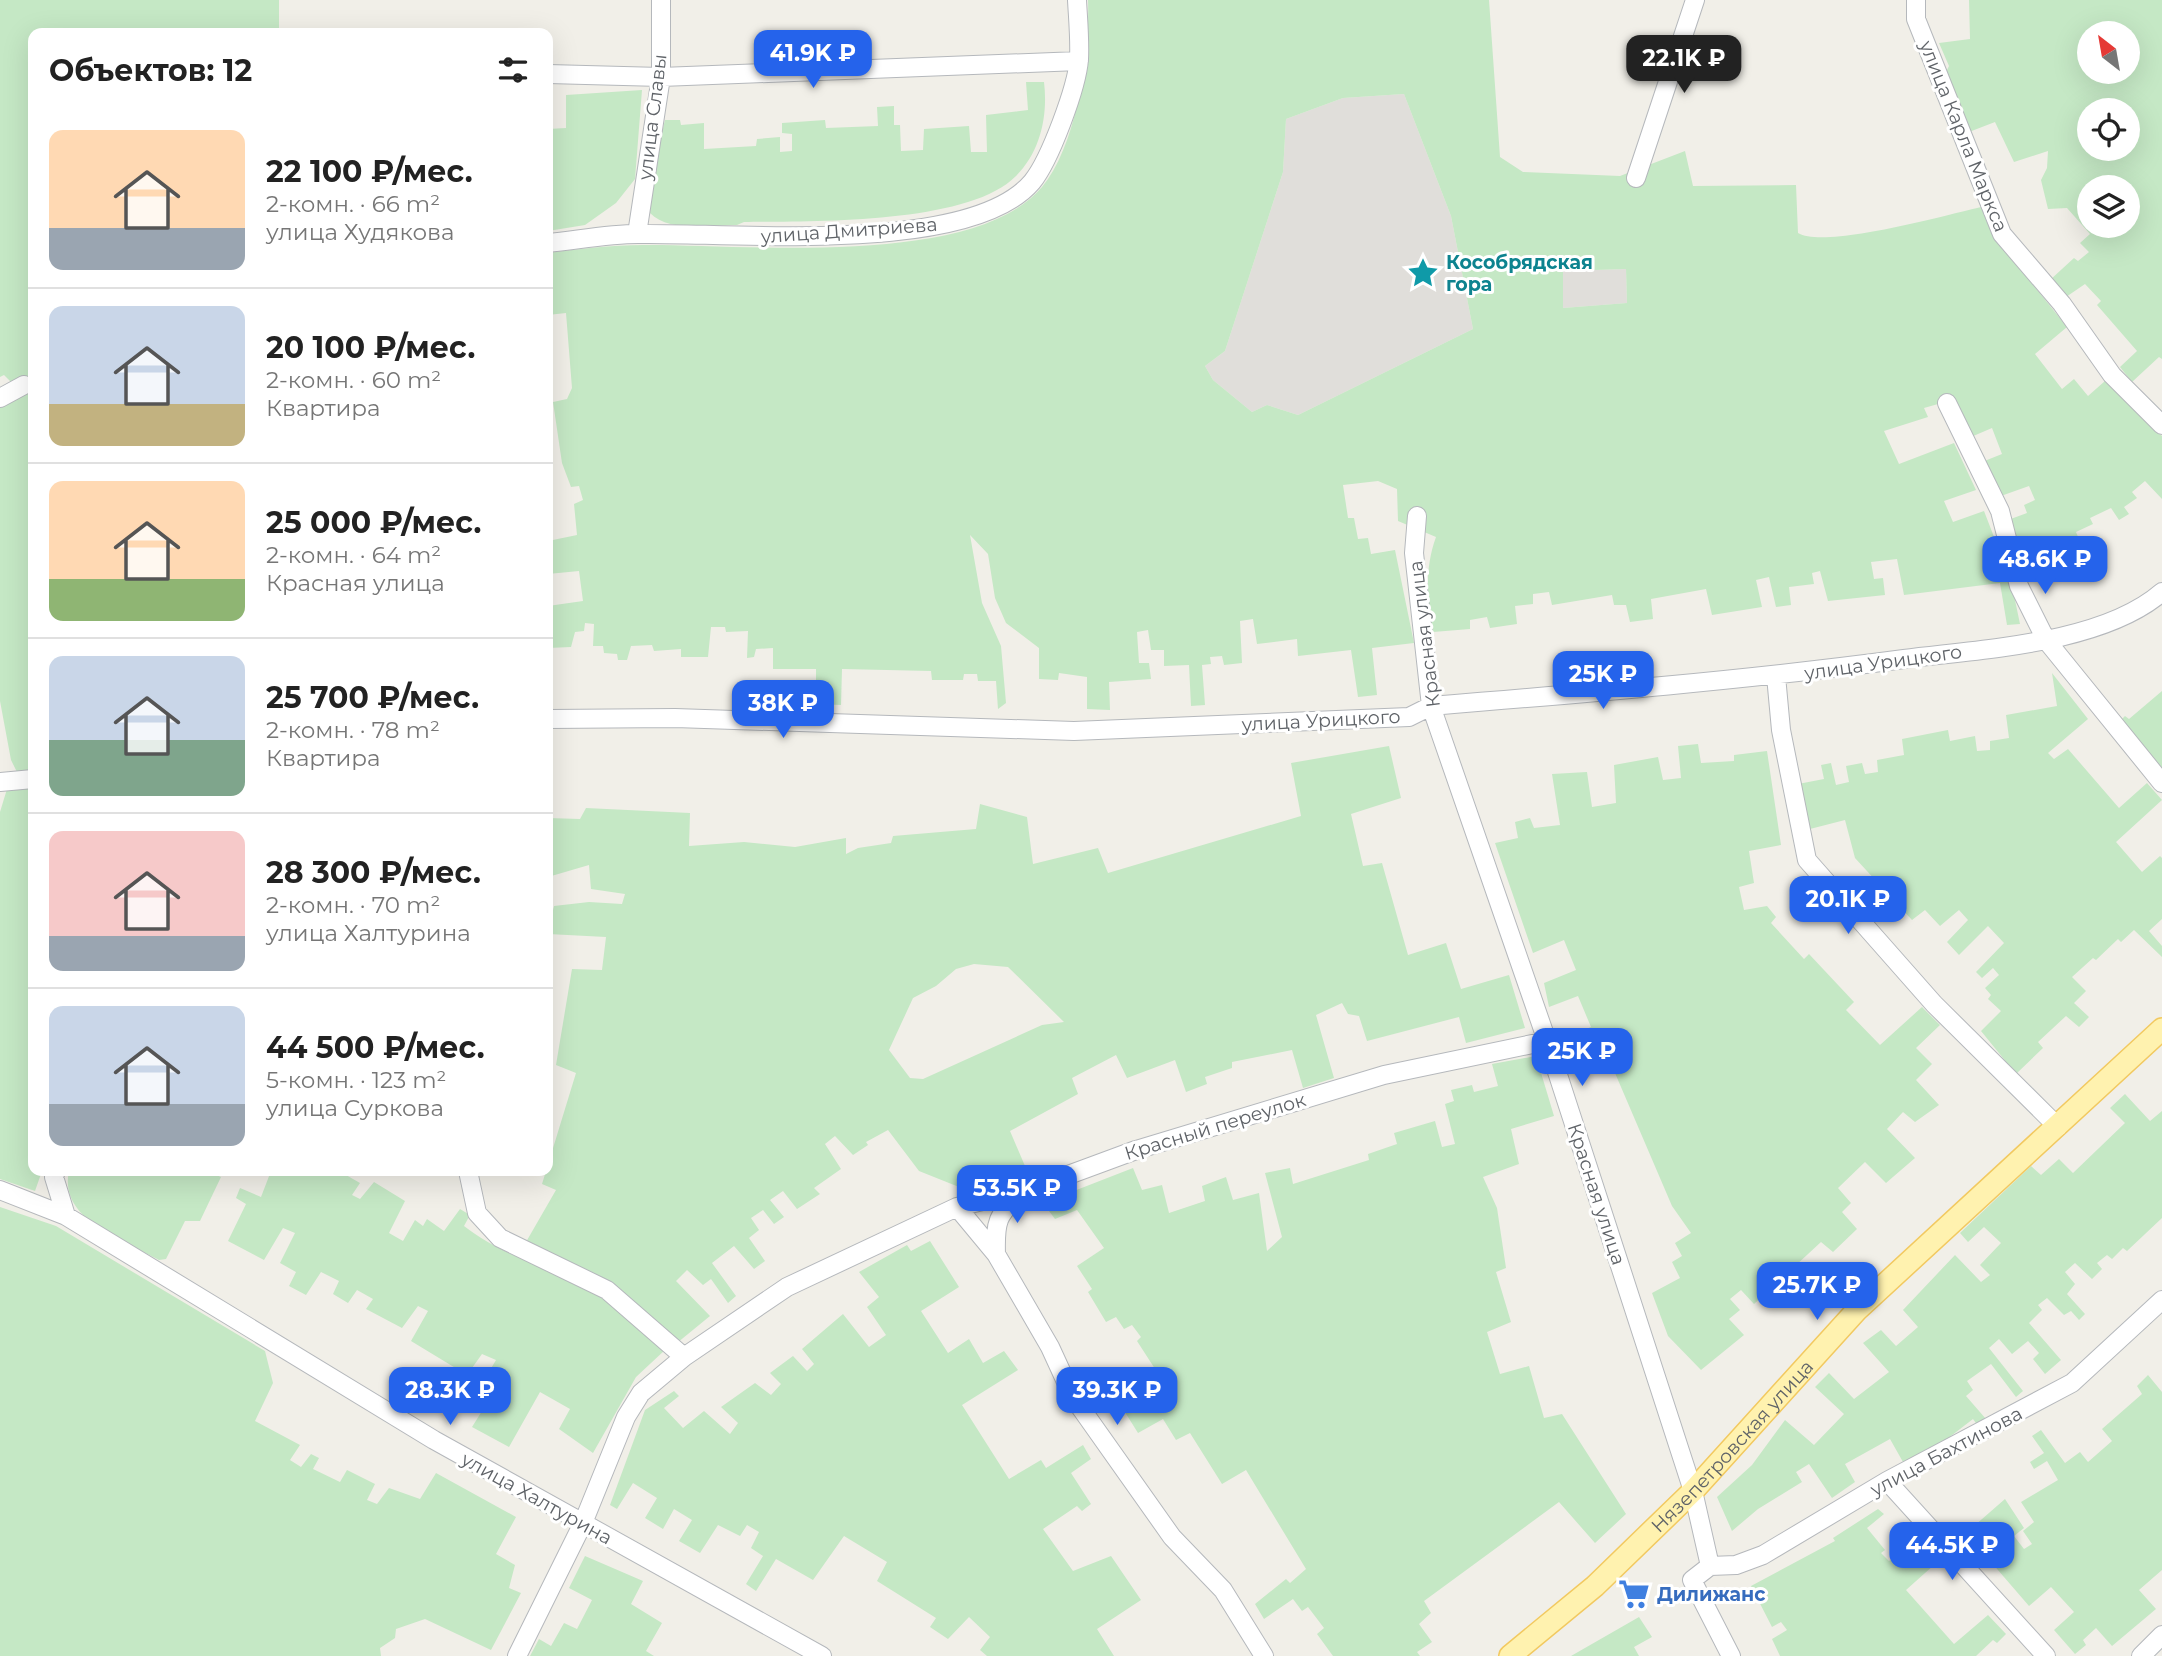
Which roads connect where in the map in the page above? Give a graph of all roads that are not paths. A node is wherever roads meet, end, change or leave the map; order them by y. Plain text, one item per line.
1 (662, 0) edge
2 (1077, 0) edge
3 (1695, 0) edge
4 (1916, 0) edge
5 (1079, 61) junction
6 (553, 74) edge
7 (661, 76) junction
8 (1636, 178) dead end
9 (636, 234) junction
10 (553, 242) edge
11 (24, 385) dead end
12 (0, 398) edge
13 (1947, 403) dead end
14 (2162, 425) edge
15 (1417, 516) dead end
16 (2162, 592) edge
17 (2046, 640) junction
18 (1776, 676) junction
19 (1431, 706) junction
20 (553, 719) edge
21 (28, 779) edge
22 (0, 782) edge
23 (2162, 783) edge
24 (2162, 1029) edge
25 (1547, 1041) junction
26 (2057, 1127) junction
27 (54, 1176) edge
28 (469, 1176) edge
29 (0, 1190) edge
30 (1025, 1191) junction
31 (957, 1207) junction
32 (66, 1216) junction
33 (996, 1254) junction
34 (2162, 1300) edge
35 (684, 1357) junction
36 (1887, 1481) junction
37 (1693, 1491) junction
38 (583, 1523) junction
39 (1710, 1566) junction
40 (2162, 1635) edge
41 (517, 1656) edge
42 (822, 1656) edge
43 (1264, 1656) edge
44 (1510, 1656) edge
45 (1731, 1656) edge
46 (2046, 1656) edge
47 (2141, 1656) edge

1 - 7 street, улица Славы
2 - 5 street, улица Дмитриева
3 - 8 street
4 - 14 street, улица Карла Маркса
5 - 7 street
5 - 9 street, улица Дмитриева
6 - 7 street
7 - 9 street, улица Славы
9 - 10 street, улица Дмитриева
11 - 12 street
13 - 17 street
15 - 19 street, Красная улица
16 - 17 street, улица Урицкого
17 - 18 street, улица Урицкого
17 - 23 street
18 - 19 street, улица Урицкого
18 - 26 street
19 - 20 street, улица Урицкого
19 - 25 street, Красная улица
21 - 22 street
24 - 26 main road, Нязепетровская улица
25 - 30 street, Красный переулок
25 - 37 street, Красная улица
26 - 37 main road, Нязепетровская улица
27 - 32 street
28 - 35 street
29 - 32 street, улица Халтурина
30 - 31 street, Красный переулок
30 - 33 street
31 - 33 street
31 - 35 street, Красный переулок
32 - 38 street, улица Халтурина
33 - 43 street
34 - 36 street, улица Бахтинова
35 - 38 street, Красный переулок
36 - 39 street, улица Бахтинова
36 - 46 street
37 - 39 street, Красная улица
37 - 44 main road, Нязепетровская улица
38 - 41 street, Красный переулок
38 - 42 street, улица Халтурина
39 - 45 street
40 - 47 street

